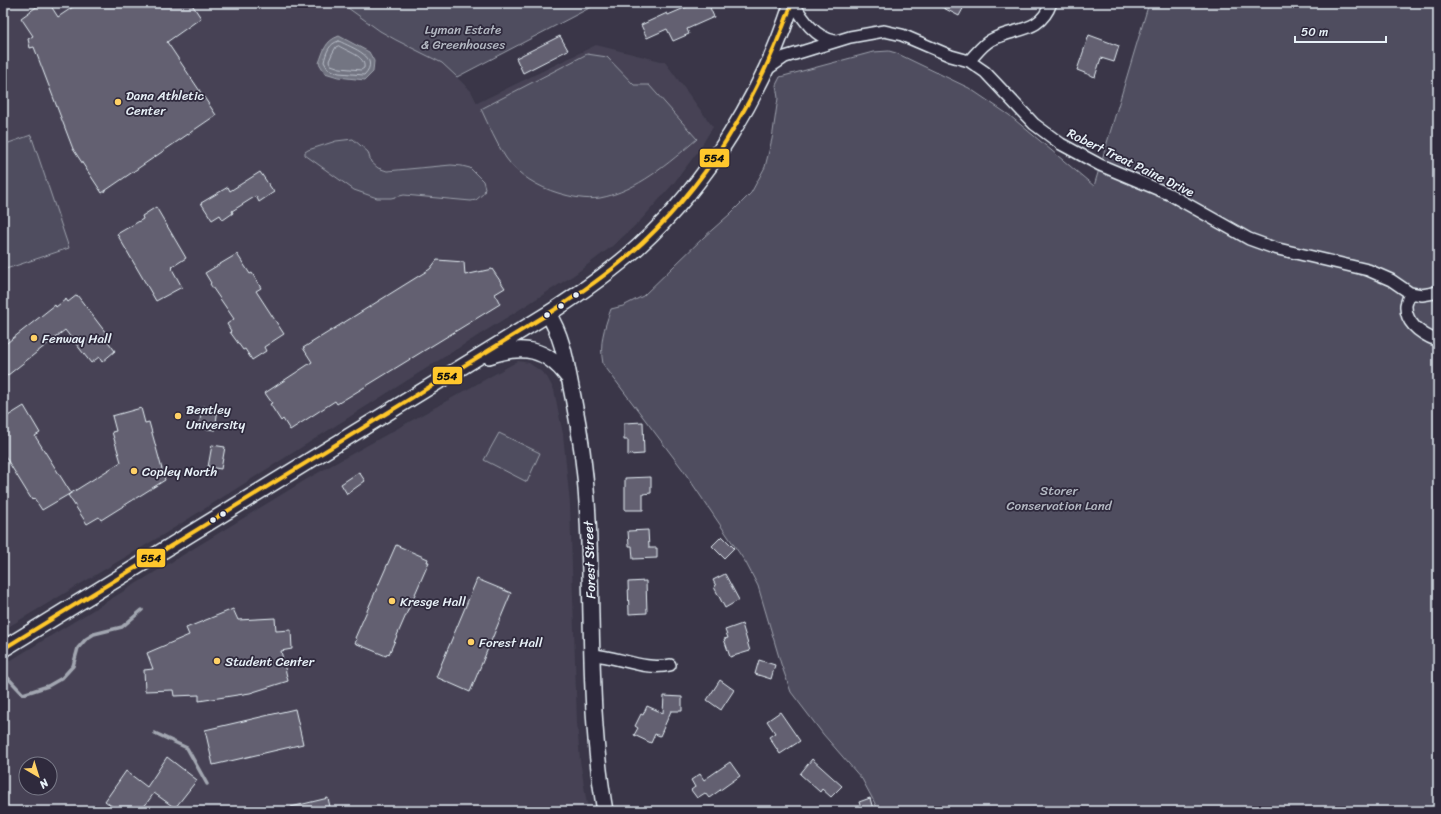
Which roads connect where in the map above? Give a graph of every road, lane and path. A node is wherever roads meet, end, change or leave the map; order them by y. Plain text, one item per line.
1 (792, 3) edge
2 (1052, 3) edge
3 (835, 41) junction
4 (969, 61) junction
5 (766, 70) junction
6 (1438, 291) edge
7 (1410, 293) junction
8 (548, 314) junction
9 (1438, 342) edge
10 (453, 372) junction
11 (569, 379) junction
12 (3, 649) edge
13 (592, 655) junction
14 (670, 665) dead end
15 (605, 811) edge

1 - 3 street
1 - 5 main road
2 - 4 street
3 - 4 street, Robert Treat Paine Drive
3 - 5 street, Robert Treat Paine Drive
4 - 7 street, Robert Treat Paine Drive
5 - 8 main road
6 - 7 street
7 - 9 street
8 - 10 main road
8 - 11 main road, Forest Street
10 - 11 main road
10 - 12 main road
11 - 13 main road, Forest Street
13 - 14 street
13 - 15 main road, Forest Street

